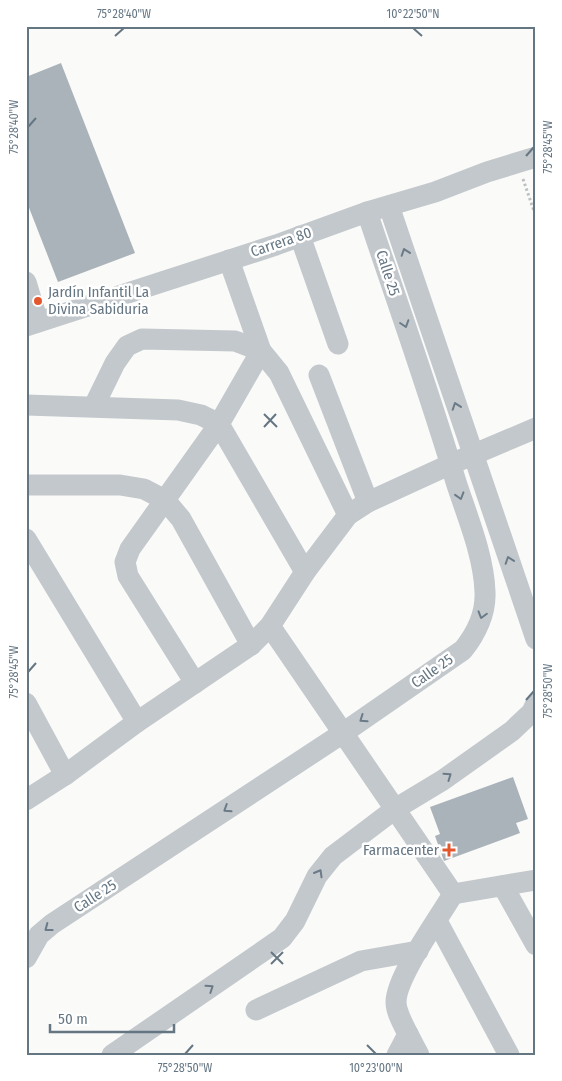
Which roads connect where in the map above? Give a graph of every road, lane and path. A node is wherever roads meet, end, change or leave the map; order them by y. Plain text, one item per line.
1 (527, 159) edge
2 (389, 206) junction
3 (367, 212) junction
4 (536, 217) edge
5 (300, 236) junction
6 (229, 260) junction
7 (26, 282) edge
8 (32, 324) edge
9 (338, 344) dead end
10 (262, 350) junction
11 (319, 375) dead end
12 (26, 405) edge
13 (94, 406) junction
14 (219, 424) junction
15 (536, 428) edge
16 (473, 455) junction
17 (451, 464) junction
18 (26, 485) edge
19 (165, 500) junction
20 (368, 502) junction
21 (348, 516) junction
22 (26, 539) edge
23 (305, 572) junction
24 (270, 626) junction
25 (536, 639) edge
26 (251, 645) junction
27 (195, 683) junction
28 (26, 704) edge
29 (535, 708) edge
30 (137, 722) junction
31 (343, 733) junction
32 (65, 775) junction
33 (26, 800) edge
34 (396, 809) junction
35 (536, 880) edge
36 (503, 886) junction
37 (453, 894) junction
38 (437, 922) junction
39 (536, 945) edge
40 (418, 951) junction
41 (27, 953) edge
42 (256, 1010) dead end
43 (408, 1034) junction
44 (112, 1055) edge
45 (397, 1055) edge
46 (419, 1055) edge
47 (508, 1055) edge

1 - 2 street, Carrera 80
1 - 4 path
2 - 3 street, Carrera 80
16 -> 2 street, Calle 25
3 - 5 street, Carrera 80
3 -> 17 street, Calle 25
5 - 6 street, Carrera 80
5 - 9 street
6 - 8 street, Carrera 80
6 - 10 street
7 - 8 street
10 - 13 street
10 - 14 street
10 - 21 street
11 - 20 street
12 - 13 street
13 - 14 street
14 - 19 street
14 - 23 street
15 - 16 street
16 - 17 street
25 -> 16 street, Calle 25
17 - 20 street
17 -> 31 street, Calle 25
18 - 19 street
19 - 26 street
19 - 27 street
20 - 21 street
21 - 23 street
22 - 30 street
23 - 24 street
24 - 26 street
24 - 31 street
26 - 27 street
27 - 30 street
28 - 32 street
34 -> 29 street
30 - 32 street
31 - 34 street
31 -> 41 street, Calle 25
32 - 33 street
34 - 37 street
44 -> 34 street
35 - 36 street
36 - 37 street
36 - 39 street
37 - 38 street
38 - 40 street
38 - 47 street
40 - 42 street
40 - 43 street
43 - 45 street
43 - 46 street

